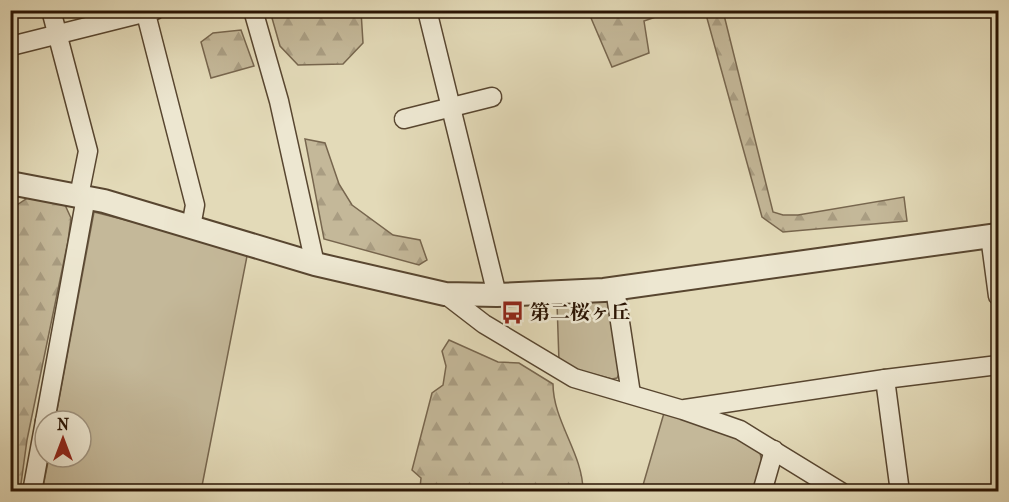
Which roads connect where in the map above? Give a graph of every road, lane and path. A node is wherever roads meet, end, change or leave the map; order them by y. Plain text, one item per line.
1 (51, 10) edge
2 (253, 10) edge
3 (427, 10) edge
4 (148, 11) edge
5 (57, 34) junction
6 (15, 45) dead end
7 (492, 97) dead end
8 (451, 107) junction
9 (404, 119) dead end
10 (10, 183) edge
11 (83, 197) junction
12 (191, 228) junction
13 (994, 236) edge
14 (315, 264) junction
15 (615, 289) junction
16 (445, 294) junction
17 (497, 296) junction
18 (999, 296) edge
19 (999, 365) edge
20 (885, 379) junction
21 (631, 394) junction
22 (47, 409) edge
23 (683, 410) junction
24 (774, 450) junction
25 (36, 469) edge
26 (32, 492) edge
27 (762, 492) edge
28 (841, 492) edge
29 (900, 492) edge

1 - 5 street
2 - 14 street
3 - 8 street
4 - 5 street
4 - 12 street
5 - 6 street
5 - 11 street
7 - 8 street
8 - 9 street
8 - 17 street
10 - 11 street
11 - 12 street
11 - 22 street
12 - 14 street
13 - 15 street
13 - 18 street
14 - 16 street
15 - 17 street
15 - 21 street
16 - 17 street
16 - 21 street
19 - 20 street
20 - 23 street
20 - 29 street
21 - 23 street
23 - 24 street
24 - 27 street
24 - 28 street
25 - 26 street

